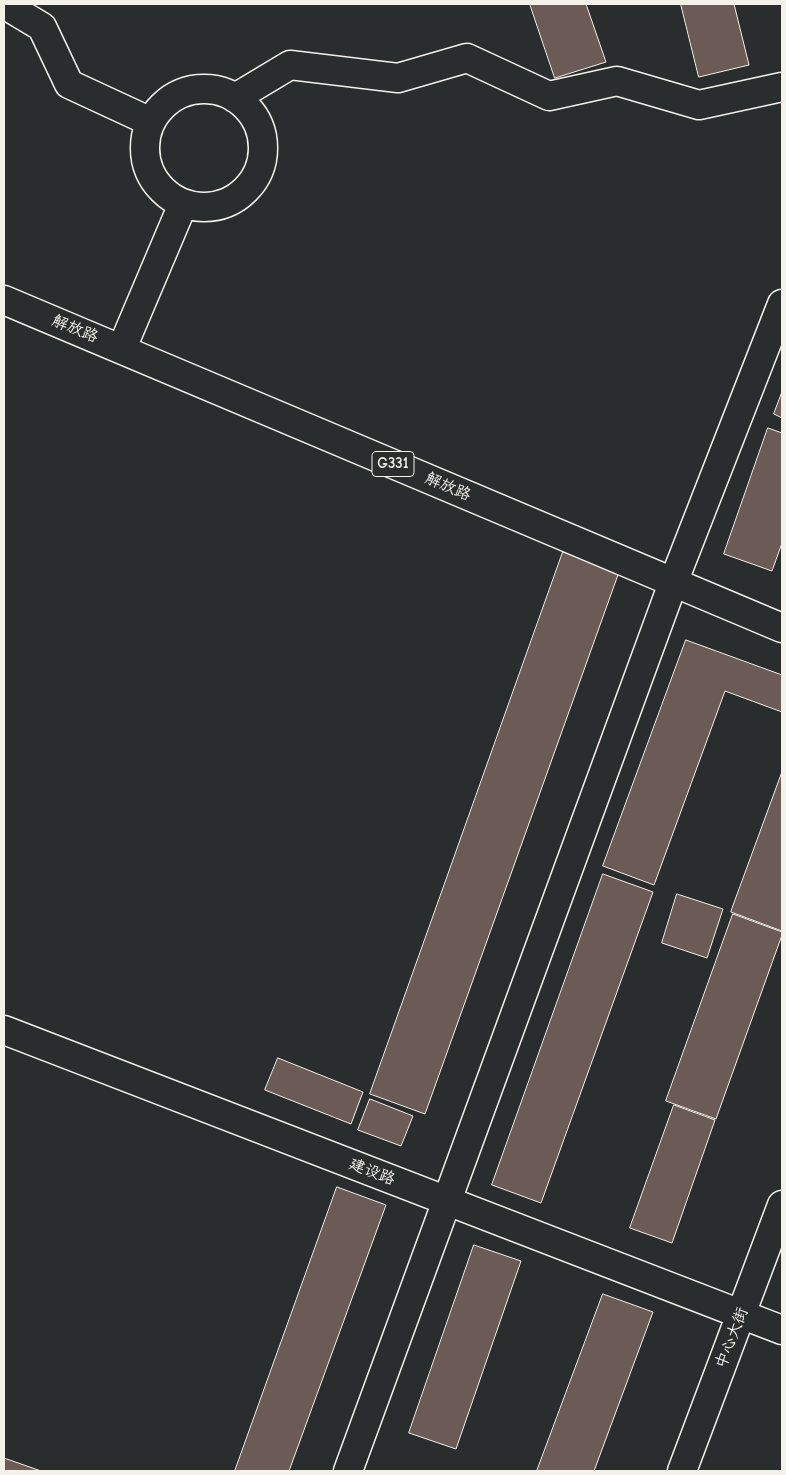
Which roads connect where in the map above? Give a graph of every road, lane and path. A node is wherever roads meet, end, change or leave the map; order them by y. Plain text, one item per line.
1 (4, 4) edge
2 (782, 87) edge
3 (235, 98) junction
4 (151, 122) junction
5 (183, 204) junction
6 (4, 300) edge
7 (782, 304) edge
8 (122, 348) junction
9 (673, 583) junction
10 (782, 628) edge
11 (4, 1030) edge
12 (447, 1200) junction
13 (782, 1205) edge
14 (742, 1313) junction
15 (782, 1330) edge
16 (348, 1471) edge
17 (682, 1471) edge

1 - 4 main road
2 - 3 main road
3 - 4 main road
3 - 5 main road
4 - 5 main road
5 - 8 main road
6 - 8 main road, 解放路 / G331
7 - 9 main road
8 - 9 main road, 解放路 / G331
9 - 10 main road, 解放路 / G331
9 - 12 main road
11 - 12 main road, 建设路
12 - 14 main road, 建设路
12 - 16 main road
13 - 14 main road, 中心大街
14 - 15 main road, 建设路
14 - 17 main road, 中心大街

